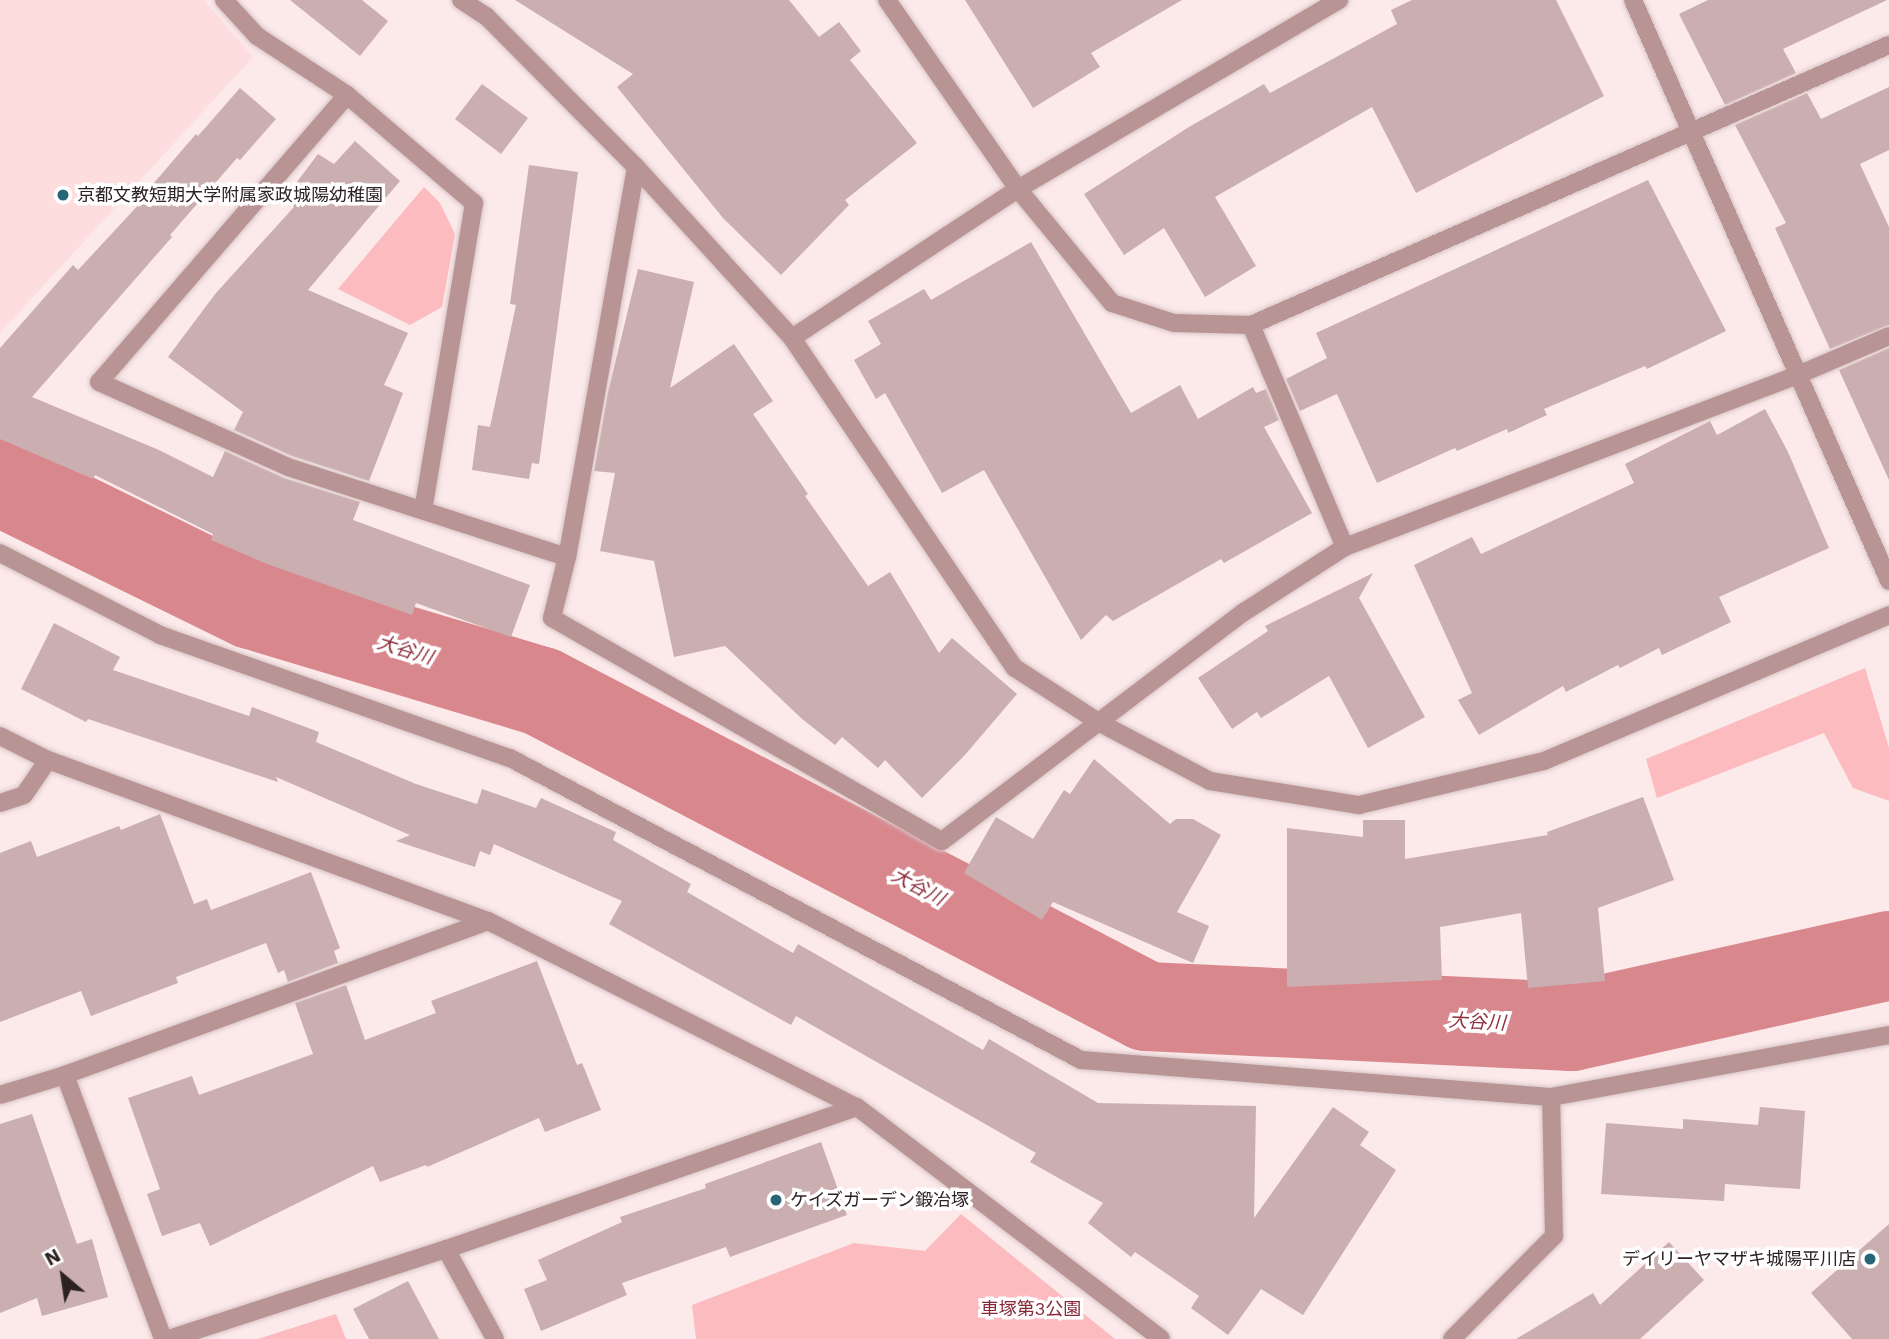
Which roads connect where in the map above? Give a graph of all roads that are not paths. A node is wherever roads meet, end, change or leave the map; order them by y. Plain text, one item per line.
1 (224, 0) edge
2 (461, 0) edge
3 (887, 0) edge
4 (1339, 0) edge
5 (1633, 0) edge
6 (1889, 45) edge
7 (346, 94) junction
8 (1690, 130) junction
9 (636, 167) junction
10 (1018, 189) junction
11 (1251, 324) junction
12 (1889, 336) edge
13 (792, 338) junction
14 (1798, 375) junction
15 (423, 510) junction
16 (1345, 547) junction
17 (0, 553) edge
18 (567, 557) junction
19 (1889, 581) edge
20 (1889, 615) edge
21 (1100, 723) junction
22 (0, 736) edge
23 (48, 760) junction
24 (0, 803) edge
25 (488, 921) junction
26 (1889, 1034) edge
27 (65, 1074) junction
28 (0, 1095) edge
29 (1551, 1097) junction
30 (857, 1107) junction
31 (446, 1249) junction
32 (163, 1339) edge
33 (169, 1339) edge
34 (495, 1339) edge
35 (1161, 1339) edge
36 (1452, 1339) edge

1 - 7 street
2 - 9 street
3 - 10 street
4 - 10 street
5 - 8 street
6 - 8 street
7 - 15 street
7 - 15 street
8 - 11 street
8 - 14 street
9 - 13 street
9 - 18 street
10 - 11 street
10 - 13 street
11 - 16 street
12 - 14 street
13 - 21 street
14 - 16 street
14 - 19 street
15 - 18 street
16 - 21 street
17 - 29 street
18 - 21 street
20 - 21 street
22 - 23 street
23 - 24 street
23 - 25 street
25 - 27 street
25 - 30 street
26 - 29 street
27 - 28 street
27 - 32 street
29 - 36 street
30 - 31 street
30 - 35 street
31 - 33 street
31 - 34 street

